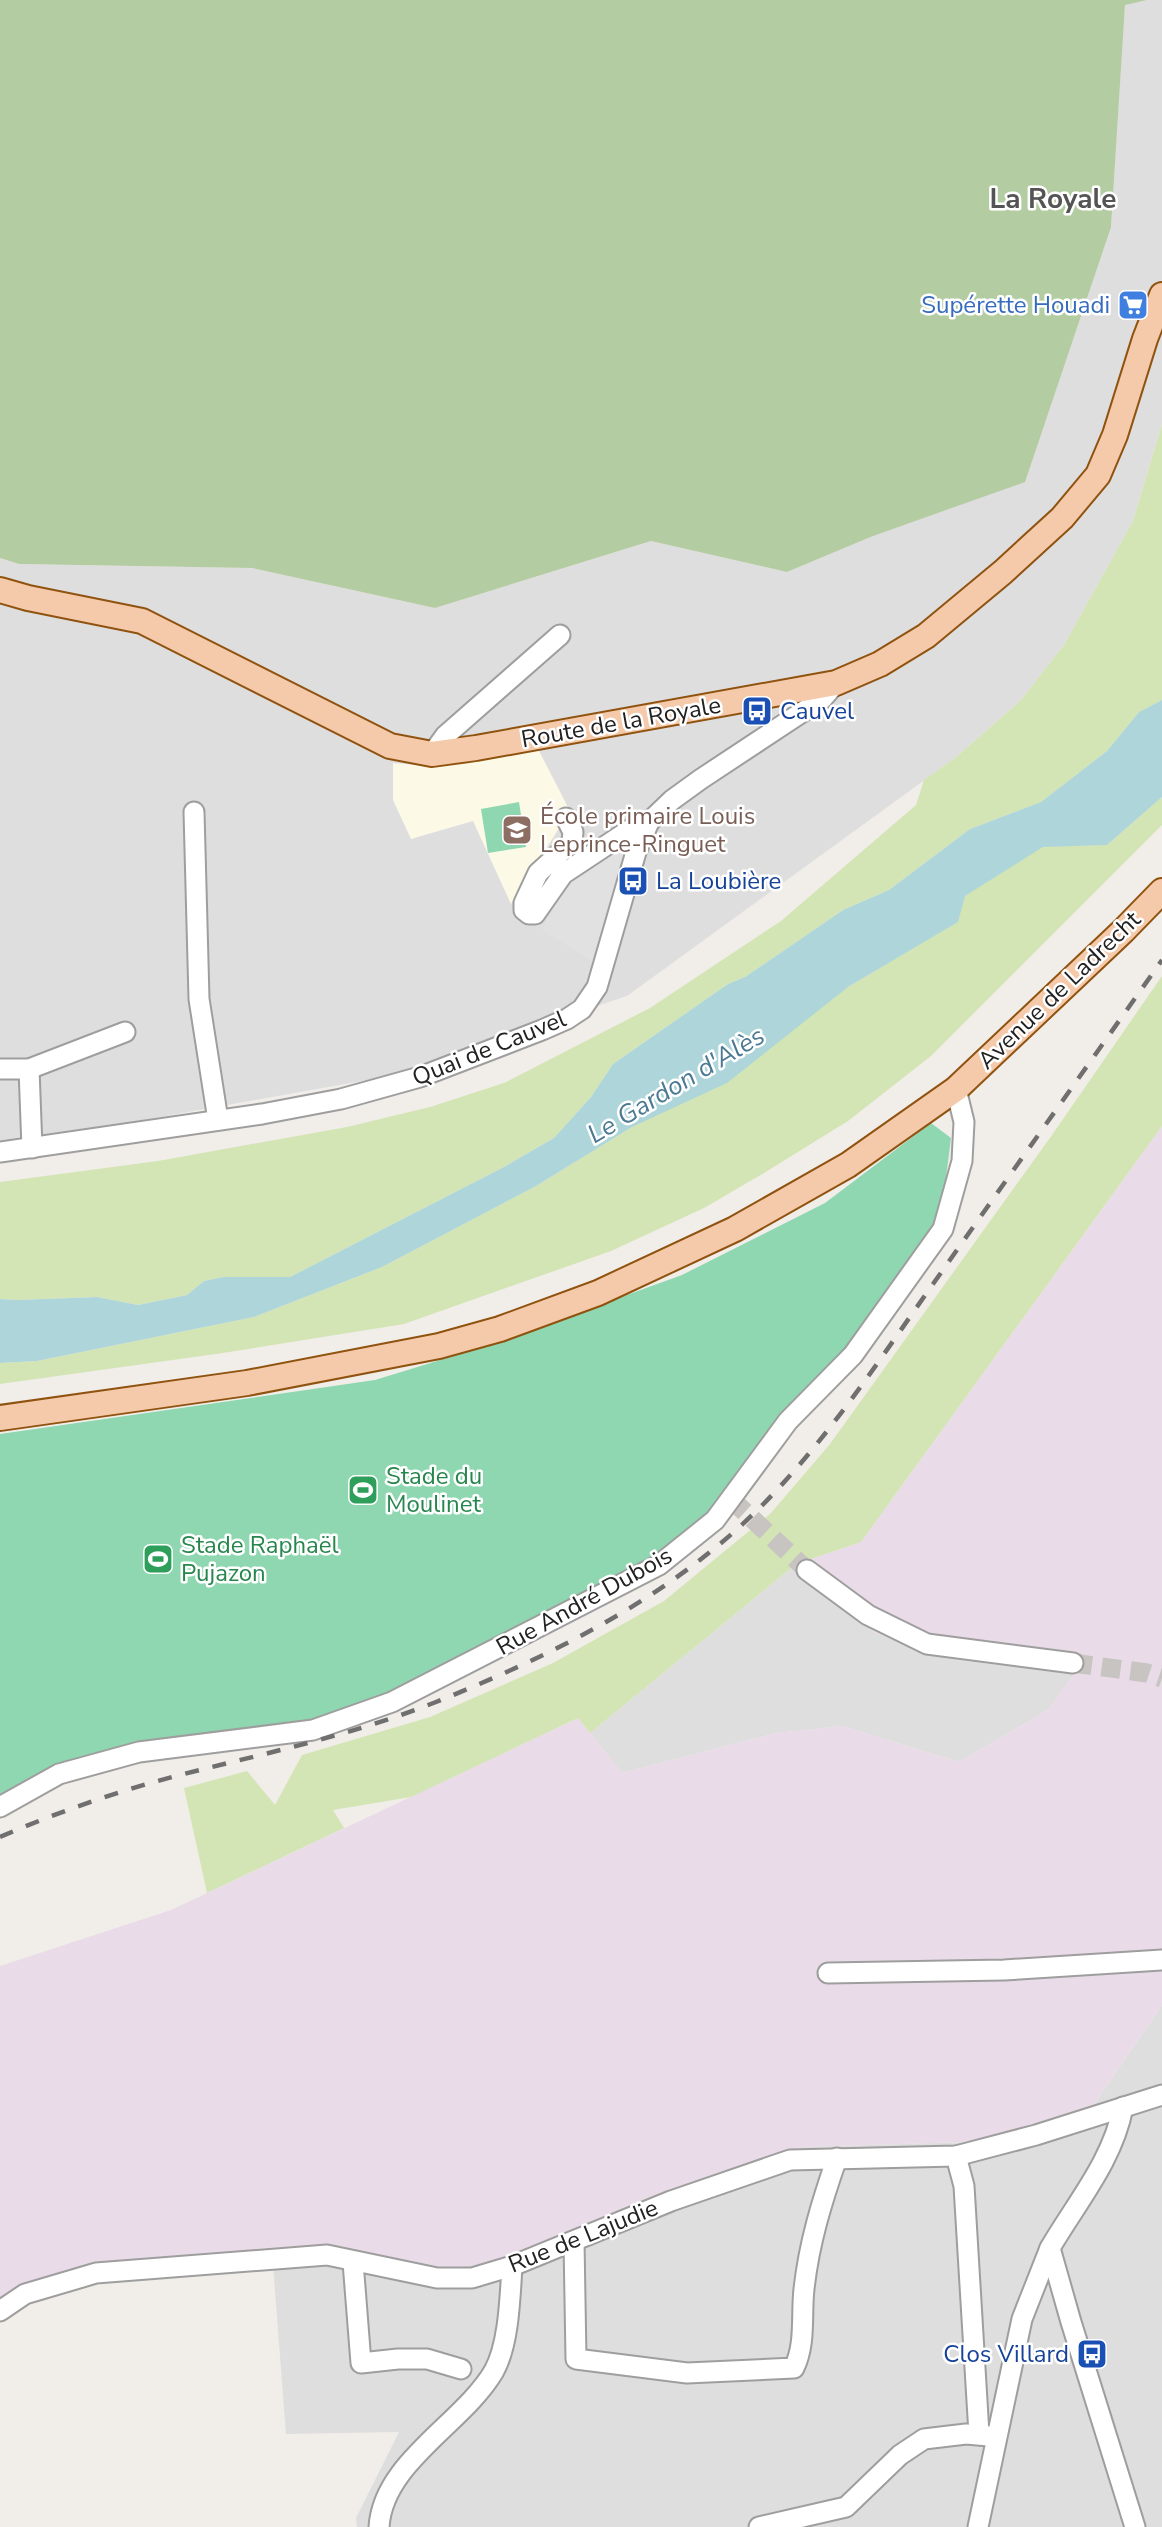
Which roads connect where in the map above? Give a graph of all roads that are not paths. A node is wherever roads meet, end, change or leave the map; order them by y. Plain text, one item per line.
1 (1162, 294) edge
2 (1162, 321) edge
3 (1145, 339) junction
4 (0, 590) edge
5 (560, 635) dead end
6 (836, 683) junction
7 (432, 754) junction
8 (194, 812) dead end
9 (566, 818) dead end
10 (649, 822) junction
11 (1162, 891) edge
12 (125, 1032) dead end
13 (0, 1069) edge
14 (29, 1069) junction
15 (956, 1089) junction
16 (218, 1120) junction
17 (32, 1148) junction
18 (0, 1152) edge
19 (0, 1418) edge
20 (807, 1570) tunnel mouth
21 (1073, 1663) tunnel mouth
22 (0, 1807) edge
23 (1162, 1961) edge
24 (828, 1973) dead end
25 (1162, 2095) edge
26 (1124, 2107) junction
27 (956, 2156) junction
28 (837, 2158) junction
29 (573, 2241) junction
30 (1050, 2248) junction
31 (353, 2262) junction
32 (512, 2266) junction
33 (0, 2311) edge
34 (461, 2369) dead end
35 (988, 2435) junction
36 (379, 2527) edge
37 (759, 2527) edge
38 (978, 2527) edge
39 (1135, 2527) edge

1 - 3 main road, Route de la Royale
2 - 3 main road, Route de la Royale
3 - 6 main road, Route de la Royale
4 - 7 main road, Route de la Royale
5 - 7 street
6 - 7 main road, Route de la Royale
6 - 10 street, Quai de Cauvel
8 - 16 street
9 - 10 street
10 - 16 street, Quai de Cauvel
11 - 15 main road, Avenue de Ladrecht
12 - 14 street
13 - 14 street
14 - 17 street
15 - 19 main road, Avenue de Ladrecht
15 - 22 street, Rue André Dubois
16 - 17 street, Quai de Cauvel
17 - 18 street, Quai de Cauvel
20 - 21 street
23 - 24 street
25 - 26 street, Rue de Lajudie
26 - 27 street, Rue de Lajudie
26 - 30 street
27 - 28 street, Rue de Lajudie
27 - 35 street
28 - 29 street, Rue de Lajudie
28 - 29 street
29 - 32 street, Rue de Lajudie
30 - 35 street
30 - 39 street
31 - 32 street, Rue de Lajudie
31 - 33 street, Rue de Lajudie
31 - 34 street
32 - 36 street
35 - 37 street
35 - 38 street

